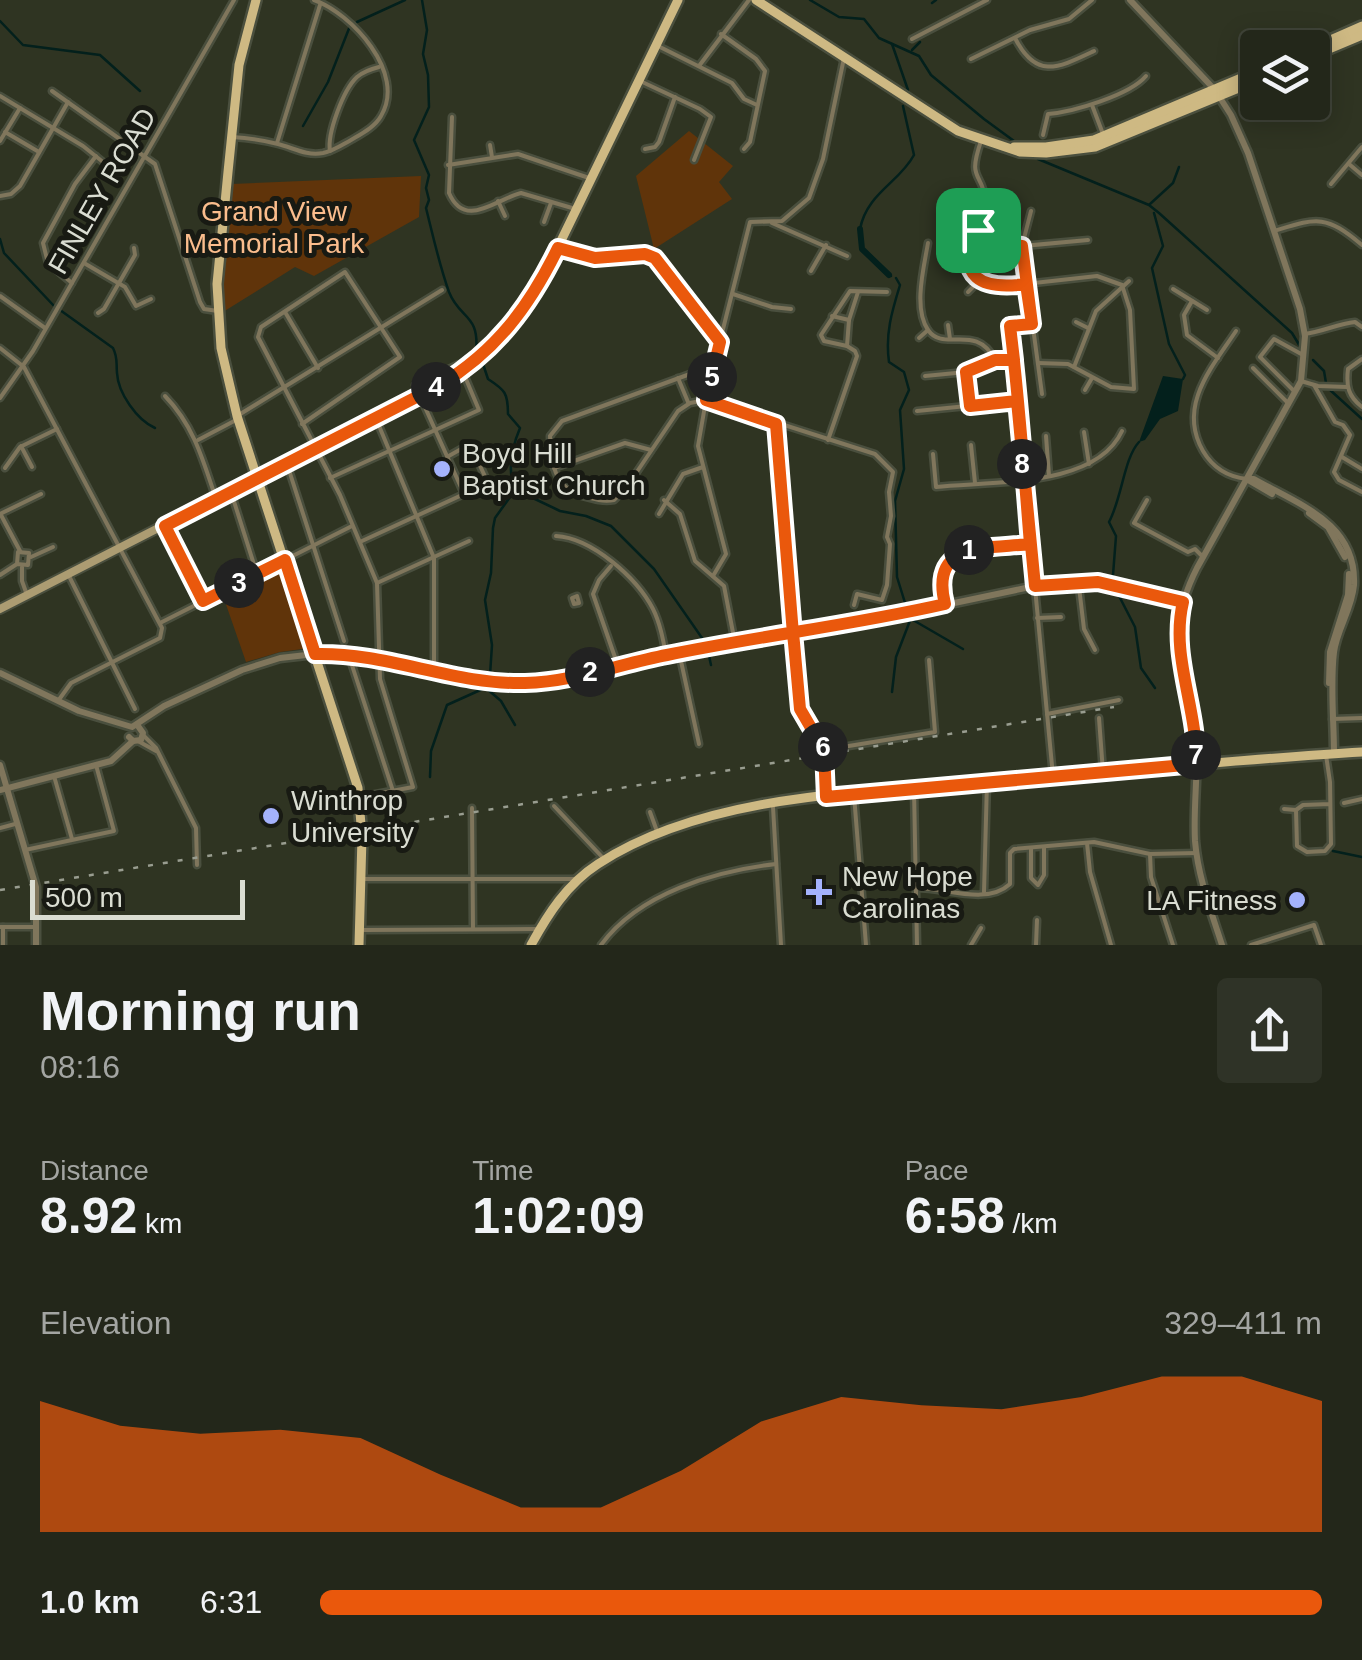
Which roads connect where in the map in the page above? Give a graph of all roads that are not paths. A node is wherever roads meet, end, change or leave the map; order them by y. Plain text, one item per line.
1 (234, 0) edge
2 (256, 0) edge
3 (678, 0) edge
4 (752, 0) edge
5 (987, 0) edge
6 (1130, 0) edge
7 (317, 1) edge
8 (1090, 1) edge
9 (1362, 26) edge
10 (722, 34) junction
11 (1362, 35) edge
12 (1016, 38) junction
13 (912, 39) dead end
14 (1330, 40) edge
15 (656, 44) junction
16 (1330, 48) edge
17 (1094, 51) dead end
18 (844, 58) junction
19 (971, 59) dead end
20 (380, 66) junction
21 (699, 66) junction
22 (1146, 76) dead end
23 (638, 80) junction
24 (1240, 81) edge
25 (1240, 86) edge
26 (52, 92) dead end
27 (1218, 93) junction
28 (0, 96) edge
29 (674, 97) junction
30 (68, 102) junction
31 (1092, 104) junction
32 (758, 106) junction
33 (20, 108) junction
34 (452, 117) dead end
35 (52, 130) junction
36 (5, 132) junction
37 (1044, 135) dead end
38 (232, 137) junction
39 (980, 140) junction
40 (1106, 140) junction
41 (0, 142) edge
42 (277, 143) junction
43 (490, 145) dead end
44 (1362, 147) edge
45 (645, 148) dead end
46 (744, 149) dead end
47 (330, 151) junction
48 (39, 152) junction
49 (145, 155) junction
50 (96, 156) junction
51 (492, 157) junction
52 (694, 160) dead end
53 (1349, 164) junction
54 (448, 165) junction
55 (118, 174) dead end
56 (1362, 175) edge
57 (592, 178) junction
58 (1331, 184) dead end
59 (0, 196) edge
60 (498, 201) junction
61 (482, 202) dead end
62 (551, 203) junction
63 (978, 209) dead end
64 (986, 209) junction
65 (485, 210) junction
66 (577, 210) junction
67 (1031, 211) dead end
68 (505, 216) dead end
69 (544, 222) dead end
70 (772, 223) junction
71 (978, 230) junction
72 (1274, 231) junction
73 (1088, 240) dead end
74 (928, 243) dead end
75 (826, 245) junction
76 (1362, 245) edge
77 (1022, 246) junction
78 (134, 248) dead end
79 (558, 248) junction
80 (847, 256) dead end
81 (84, 263) junction
82 (811, 271) dead end
83 (979, 280) junction
84 (1129, 281) dead end
85 (72, 283) junction
86 (119, 284) junction
87 (1026, 284) junction
88 (1122, 285) junction
89 (1173, 289) dead end
90 (442, 290) dead end
91 (859, 291) junction
92 (887, 292) dead end
93 (968, 292) dead end
94 (733, 294) junction
95 (0, 296) edge
96 (151, 299) dead end
97 (1192, 301) junction
98 (791, 309) dead end
99 (1207, 310) dead end
100 (218, 311) junction
101 (285, 312) junction
102 (98, 313) dead end
103 (832, 316) junction
104 (850, 320) junction
105 (1076, 322) dead end
106 (1032, 324) junction
107 (948, 325) dead end
108 (46, 328) junction
109 (382, 328) junction
110 (1088, 328) junction
111 (1362, 328) edge
112 (928, 330) junction
113 (1236, 331) dead end
114 (1304, 334) junction
115 (919, 338) dead end
116 (950, 339) junction
117 (720, 342) junction
118 (846, 346) junction
119 (0, 348) edge
120 (1304, 356) junction
121 (1218, 358) junction
122 (995, 360) junction
123 (1014, 360) junction
124 (1362, 360) edge
125 (1038, 363) junction
126 (24, 366) junction
127 (461, 367) junction
128 (1074, 367) junction
129 (318, 368) junction
130 (1252, 368) dead end
131 (966, 372) junction
132 (712, 374) junction
133 (925, 376) dead end
134 (678, 378) junction
135 (1092, 378) junction
136 (1301, 381) junction
137 (1314, 385) junction
138 (1347, 387) junction
139 (287, 388) junction
140 (1085, 390) dead end
141 (1295, 392) junction
142 (1042, 394) dead end
143 (165, 396) dead end
144 (419, 396) junction
145 (0, 398) edge
146 (706, 400) junction
147 (1017, 401) junction
148 (689, 404) junction
149 (1289, 404) junction
150 (970, 406) junction
151 (1362, 407) edge
152 (917, 411) dead end
153 (237, 418) junction
154 (375, 418) junction
155 (302, 424) junction
156 (776, 424) junction
157 (57, 429) junction
158 (435, 430) junction
159 (1122, 431) dead end
160 (1084, 432) dead end
161 (1046, 436) dead end
162 (197, 440) junction
163 (828, 440) junction
164 (971, 445) dead end
165 (21, 446) junction
166 (314, 450) junction
167 (651, 450) junction
168 (390, 451) junction
169 (933, 454) dead end
170 (1342, 456) junction
171 (447, 457) junction
172 (286, 463) junction
173 (1088, 464) junction
174 (703, 466) junction
175 (32, 467) dead end
176 (5, 468) dead end
177 (554, 468) junction
178 (1362, 469) edge
179 (1049, 476) junction
180 (258, 478) junction
181 (330, 478) junction
182 (1024, 478) junction
183 (1247, 479) junction
184 (976, 483) junction
185 (1361, 489) edge
186 (231, 491) junction
187 (41, 494) dead end
188 (464, 494) junction
189 (216, 499) junction
190 (664, 500) junction
191 (1147, 500) dead end
192 (0, 514) edge
193 (659, 514) dead end
194 (418, 515) junction
195 (353, 525) junction
196 (165, 526) junction
197 (556, 536) dead end
198 (362, 541) junction
199 (469, 541) dead end
200 (1030, 544) junction
201 (313, 545) junction
202 (53, 547) dead end
203 (121, 547) junction
204 (20, 550) junction
205 (31, 557) junction
206 (1203, 557) junction
207 (434, 558) junction
208 (285, 560) junction
209 (612, 564) junction
210 (19, 565) junction
211 (68, 574) junction
212 (257, 574) junction
213 (0, 575) edge
214 (713, 576) junction
215 (1079, 582) junction
216 (377, 583) junction
217 (1035, 586) junction
218 (593, 594) junction
219 (27, 595) junction
220 (580, 599) dead end
221 (203, 601) junction
222 (1183, 602) junction
223 (945, 604) junction
224 (854, 605) dead end
225 (0, 608) edge
226 (1060, 617) dead end
227 (1037, 618) junction
228 (160, 624) junction
229 (793, 634) junction
230 (344, 640) dead end
231 (735, 643) junction
232 (1095, 650) dead end
233 (679, 652) junction
234 (348, 653) junction
235 (315, 654) junction
236 (666, 655) junction
237 (378, 657) junction
238 (929, 660) dead end
239 (112, 662) junction
240 (618, 666) junction
241 (434, 670) junction
242 (0, 673) edge
243 (1119, 700) dead end
244 (58, 701) junction
245 (135, 709) dead end
246 (156, 711) junction
247 (1046, 714) junction
248 (1098, 718) dead end
249 (1362, 718) edge
250 (1333, 719) junction
251 (115, 723) junction
252 (135, 734) junction
253 (698, 744) dead end
254 (824, 750) junction
255 (1330, 754) junction
256 (1360, 755) edge
257 (1196, 764) junction
258 (0, 765) edge
259 (96, 766) junction
260 (1103, 772) junction
261 (54, 776) junction
262 (1054, 777) junction
263 (987, 782) junction
264 (4, 789) edge
265 (393, 790) junction
266 (914, 790) junction
267 (854, 795) junction
268 (360, 796) junction
269 (826, 797) junction
270 (1362, 799) edge
271 (773, 802) junction
272 (1344, 803) dead end
273 (1330, 804) junction
274 (554, 806) dead end
275 (472, 808) dead end
276 (1284, 808) dead end
277 (1296, 810) junction
278 (650, 812) dead end
279 (18, 824) junction
280 (0, 828) edge
281 (658, 834) junction
282 (72, 840) junction
283 (1087, 843) junction
284 (1044, 846) junction
285 (1031, 848) junction
286 (25, 850) junction
287 (1197, 853) junction
288 (1150, 854) junction
289 (605, 860) junction
290 (776, 864) junction
291 (197, 866) dead end
292 (579, 879) junction
293 (362, 880) junction
294 (474, 880) junction
295 (915, 888) junction
296 (984, 892) junction
297 (916, 912) junction
298 (861, 913) junction
299 (362, 914) junction
300 (1037, 920) dead end
301 (2, 927) edge
302 (36, 928) junction
303 (982, 928) dead end
304 (473, 929) junction
305 (540, 929) junction
306 (364, 930) junction
307 (3, 945) edge
308 (36, 945) edge
309 (362, 945) edge
310 (531, 945) edge
311 (601, 945) edge
312 (781, 945) edge
313 (866, 945) edge
314 (917, 945) edge
315 (971, 945) edge
316 (1036, 945) edge
317 (1111, 945) edge
318 (1173, 945) edge
319 (1222, 945) edge
320 (1251, 945) edge
321 (1321, 945) edge

1 - 49 street, FINLEY ROAD
2 - 38 main road
3 - 15 main road
4 - 10 street
4 - 18 main road
5 - 13 street
6 - 27 street
7 - 20 street
7 - 42 street
8 - 12 street
9 - 14 main road
10 - 21 street
10 - 32 street
11 - 16 main road
12 - 17 street
12 - 19 street
15 - 21 street
15 - 23 main road
18 - 39 main road
18 - 70 street
20 - 47 street
20 - 47 street
21 - 32 street
22 - 31 street
23 - 29 street
23 - 57 main road
24 - 27 main road
25 - 27 main road
26 - 30 street
27 - 40 main road
27 - 72 street
28 - 33 street
29 - 45 street
29 - 52 street
30 - 35 street
30 - 49 street
31 - 37 street
31 - 40 street
32 - 46 street
33 - 35 street
33 - 36 street
34 - 54 street
35 - 48 street
35 - 50 street
36 - 41 street
36 - 48 street
38 - 42 street
38 - 100 main road
39 - 40 main road
39 - 64 street
42 - 47 street
43 - 51 street
44 - 53 street
48 - 59 street
49 - 81 street, FINLEY ROAD
49 - 100 street
50 - 55 street
50 - 85 street
51 - 54 street
51 - 57 street
53 - 56 street
53 - 58 street
54 - 65 street
57 - 66 main road
60 - 62 street
60 - 65 street
60 - 68 street
61 - 65 street
62 - 66 street
62 - 69 street
63 - 64 street
64 - 71 street
66 - 79 main road
67 - 77 street
70 - 75 street
70 - 94 street
71 - 77 street
71 - 83 street
72 - 76 street
72 - 114 street
73 - 77 street
74 - 112 street
75 - 80 street
75 - 82 street
77 - 87 street
78 - 86 street
79 - 117 street
79 - 127 main road
81 - 85 street, FINLEY ROAD
81 - 86 street
83 - 87 street
83 - 93 street
84 - 88 street
85 - 108 street, FINLEY ROAD
86 - 96 street
86 - 102 street
87 - 88 street
87 - 106 street
88 - 110 street
88 - 135 street
89 - 97 street
90 - 109 street
91 - 92 street
91 - 103 street
91 - 104 street
94 - 98 street
94 - 117 street
95 - 108 street
97 - 99 street
97 - 121 street
100 - 153 main road
101 - 109 street
101 - 129 street
101 - 139 street
103 - 104 street
103 - 118 street
104 - 118 street
105 - 110 street
106 - 123 street
106 - 125 street
107 - 116 street
108 - 126 street, FINLEY ROAD
109 - 129 street
109 - 155 street
110 - 128 street
111 - 114 street
112 - 115 street
112 - 116 street
113 - 121 street
114 - 120 street
116 - 122 street
117 - 132 street
118 - 163 street
119 - 126 street
120 - 136 street
120 - 141 street
121 - 183 street
122 - 123 street
122 - 131 street
123 - 147 street
124 - 138 street
125 - 128 street
125 - 142 street
126 - 145 street, FINLEY ROAD
126 - 157 street
127 - 144 main road
127 - 144 street
127 - 158 street
128 - 135 street
129 - 139 street
130 - 149 street
131 - 133 street
131 - 150 street
132 - 134 street
132 - 146 street
134 - 148 street
134 - 177 street
135 - 140 street
136 - 137 street
136 - 141 street
137 - 138 street
137 - 170 street
138 - 151 street
139 - 153 street
139 - 155 street
141 - 149 street
143 - 162 street
144 - 154 main road
144 - 158 street
146 - 148 street
146 - 156 street
146 - 174 street
147 - 150 street
147 - 182 street
148 - 167 street
149 - 183 street
150 - 152 street
153 - 162 street
153 - 180 main road
154 - 166 main road
154 - 168 street
155 - 166 street
156 - 163 street
156 - 229 street
157 - 165 street
157 - 203 street
158 - 168 street
158 - 171 street
159 - 173 street
160 - 173 street
161 - 179 street
162 - 189 street
163 - 224 street
164 - 184 street
165 - 175 street
165 - 176 street
166 - 172 main road
166 - 181 street
167 - 177 street
167 - 177 street
168 - 181 street
168 - 194 street
169 - 184 street
170 - 178 street
170 - 185 street
171 - 188 street
171 - 188 street
172 - 180 main road
172 - 201 street
173 - 179 street
174 - 190 street
174 - 214 street
179 - 182 street
180 - 186 main road
180 - 208 main road
181 - 195 street
182 - 184 street
182 - 200 street
183 - 206 street
183 - 250 street
186 - 189 main road
186 - 212 street
187 - 192 street
188 - 194 street
189 - 196 main road
190 - 193 street
190 - 214 street
191 - 206 street
192 - 204 street
194 - 198 street
194 - 207 street
195 - 198 street
195 - 201 street
196 - 203 main road
196 - 221 street
197 - 209 street
198 - 216 street
199 - 207 street
200 - 217 street
200 - 223 street
201 - 208 street
201 - 230 street
202 - 205 street
203 - 211 main road
203 - 228 street
204 - 205 street
204 - 210 street
205 - 210 street
206 - 222 street
207 - 216 street
207 - 241 street
208 - 212 street
208 - 235 main road
209 - 218 street
209 - 236 street
210 - 213 street
210 - 219 street
211 - 219 main road
211 - 239 street
212 - 221 street
214 - 231 street
215 - 217 street
215 - 222 street
215 - 232 street
216 - 237 street
217 - 223 street
217 - 227 street
218 - 220 street
218 - 240 street
219 - 225 main road
221 - 228 street
222 - 257 street
223 - 229 street
226 - 227 street
227 - 247 street
228 - 239 street
229 - 231 street
229 - 254 street
231 - 233 street
233 - 236 street
233 - 253 street
234 - 235 street
234 - 237 street
234 - 265 street
235 - 246 street
235 - 268 main road
236 - 240 street
237 - 241 street
237 - 265 street
238 - 254 street
239 - 244 street
239 - 245 street
240 - 241 street
242 - 244 street
243 - 247 street
244 - 251 street
246 - 251 street
246 - 252 street
247 - 262 street
248 - 260 street
249 - 250 street
250 - 255 street
251 - 252 street
252 - 259 street
252 - 291 street
254 - 269 street
255 - 256 main road
255 - 257 main road
255 - 273 street
257 - 260 main road
257 - 287 street
258 - 264 street
259 - 261 street
259 - 282 street
260 - 262 main road
261 - 264 street
261 - 282 street
262 - 263 main road
263 - 266 main road
263 - 296 street
264 - 279 street
265 - 268 street
266 - 267 main road
266 - 295 street
267 - 269 main road
267 - 298 street
268 - 293 main road
269 - 271 main road
270 - 272 street
271 - 281 main road
271 - 290 street
273 - 277 street
273 - 277 street
274 - 289 street
275 - 294 street
276 - 277 street
278 - 281 street
279 - 280 street
279 - 286 street
281 - 289 main road
282 - 286 street
283 - 284 street
283 - 288 street
283 - 317 street
284 - 285 street
284 - 285 street
285 - 296 street
286 - 302 street
287 - 288 street
287 - 319 street
288 - 318 street
289 - 292 main road
290 - 311 street
290 - 312 street
292 - 294 street
292 - 305 main road
293 - 294 street
293 - 299 main road
294 - 304 street
295 - 296 street
295 - 297 street
297 - 298 street
297 - 314 street
298 - 313 street
299 - 306 main road
299 - 309 main road
300 - 316 street
301 - 302 street
301 - 307 street
302 - 308 street
303 - 315 street
304 - 305 street
304 - 306 street
305 - 310 main road
306 - 309 main road
320 - 321 street

